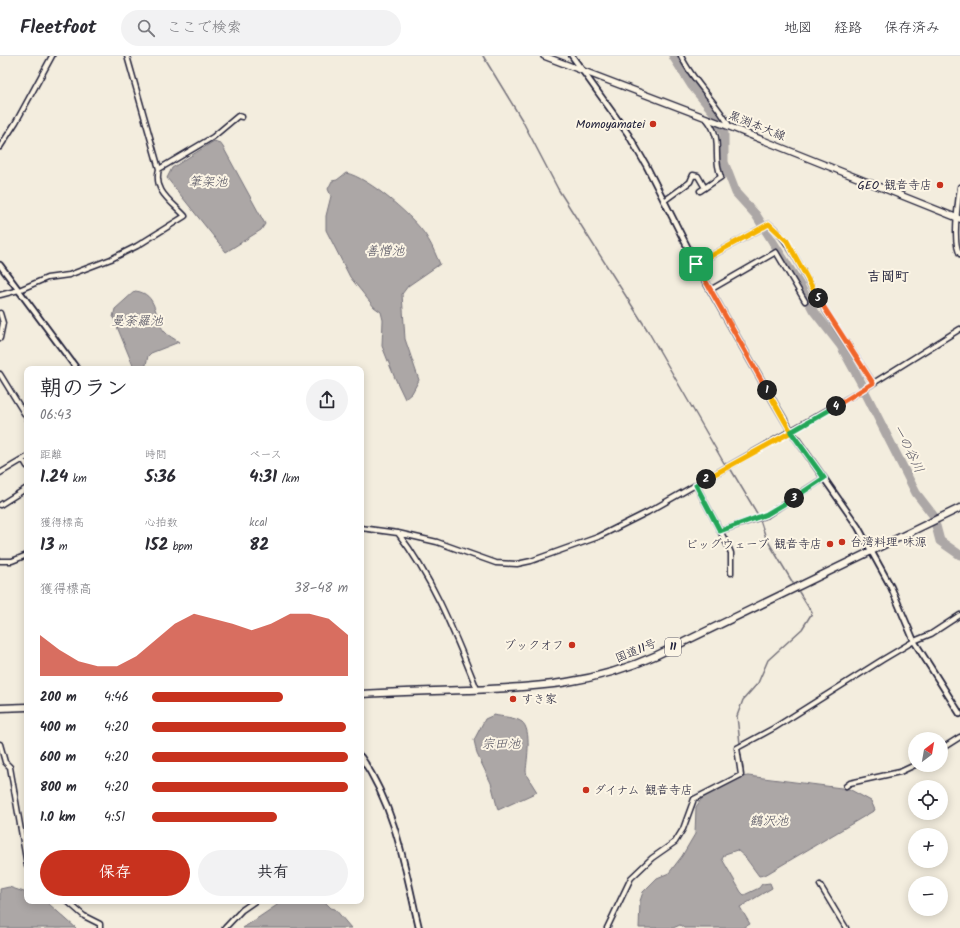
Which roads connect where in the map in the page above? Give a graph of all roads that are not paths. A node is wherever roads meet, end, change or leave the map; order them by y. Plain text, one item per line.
1 (52, 56) edge
2 (127, 56) edge
3 (544, 56) edge
4 (572, 56) edge
5 (681, 56) edge
6 (581, 70) junction
7 (242, 117) dead end
8 (706, 118) junction
9 (730, 127) junction
10 (0, 147) edge
11 (159, 169) junction
12 (960, 187) edge
13 (705, 188) junction
14 (700, 191) dead end
15 (664, 201) junction
16 (959, 218) edge
17 (960, 254) edge
18 (696, 264) junction
19 (0, 265) edge
20 (19, 290) junction
21 (710, 290) junction
22 (0, 295) edge
23 (805, 301) dead end
24 (0, 313) edge
25 (960, 329) edge
26 (0, 338) edge
27 (75, 366) edge
28 (0, 374) edge
29 (873, 383) junction
30 (24, 413) edge
31 (791, 432) junction
32 (24, 459) edge
33 (0, 472) edge
34 (824, 478) junction
35 (696, 485) junction
36 (24, 490) edge
37 (0, 505) edge
38 (960, 508) edge
39 (364, 528) edge
40 (720, 531) junction
41 (398, 533) junction
42 (871, 551) junction
43 (24, 556) edge
44 (0, 561) edge
45 (731, 573) dead end
46 (960, 616) edge
47 (914, 641) junction
48 (477, 689) junction
49 (364, 694) edge
50 (24, 707) edge
51 (0, 708) edge
52 (960, 714) edge
53 (960, 737) edge
54 (0, 744) edge
55 (948, 745) edge
56 (364, 762) edge
57 (908, 768) edge
58 (846, 786) dead end
59 (24, 848) edge
60 (820, 885) dead end
61 (71, 904) edge
62 (251, 904) edge
63 (100, 928) edge
64 (225, 928) edge
65 (419, 928) edge
66 (607, 928) edge
67 (846, 928) edge

1 - 10 street
2 - 11 street
3 - 6 main road, 黒渕本大線
4 - 6 street
5 - 9 street
6 - 8 main road, 黒渕本大線
6 - 15 street
7 - 11 street
8 - 9 main road, 黒渕本大線
8 - 13 street
9 - 16 main road, 黒渕本大線
11 - 20 street
12 - 16 street
13 - 14 street
13 - 15 street
15 - 18 street
16 - 17 street
18 - 21 street
18 - 29 street
19 - 20 street
20 - 22 street
20 - 27 street
21 - 23 street
21 - 31 street
24 - 26 street
25 - 29 street
28 - 30 street
29 - 31 street
31 - 34 street
31 - 35 street
32 - 33 street
34 - 40 street
34 - 42 street
35 - 40 street
35 - 41 street
36 - 37 street
38 - 42 highway, 国道11号 / 11
39 - 41 street
40 - 45 street
41 - 48 street
42 - 47 street
42 - 48 highway, 国道11号 / 11
43 - 44 street
46 - 47 street
47 - 52 street
47 - 66 street
48 - 49 highway, 国道11号 / 11
50 - 51 highway
53 - 55 street
54 - 59 street
56 - 65 street
57 - 58 street
60 - 67 street
61 - 63 street
62 - 64 street

